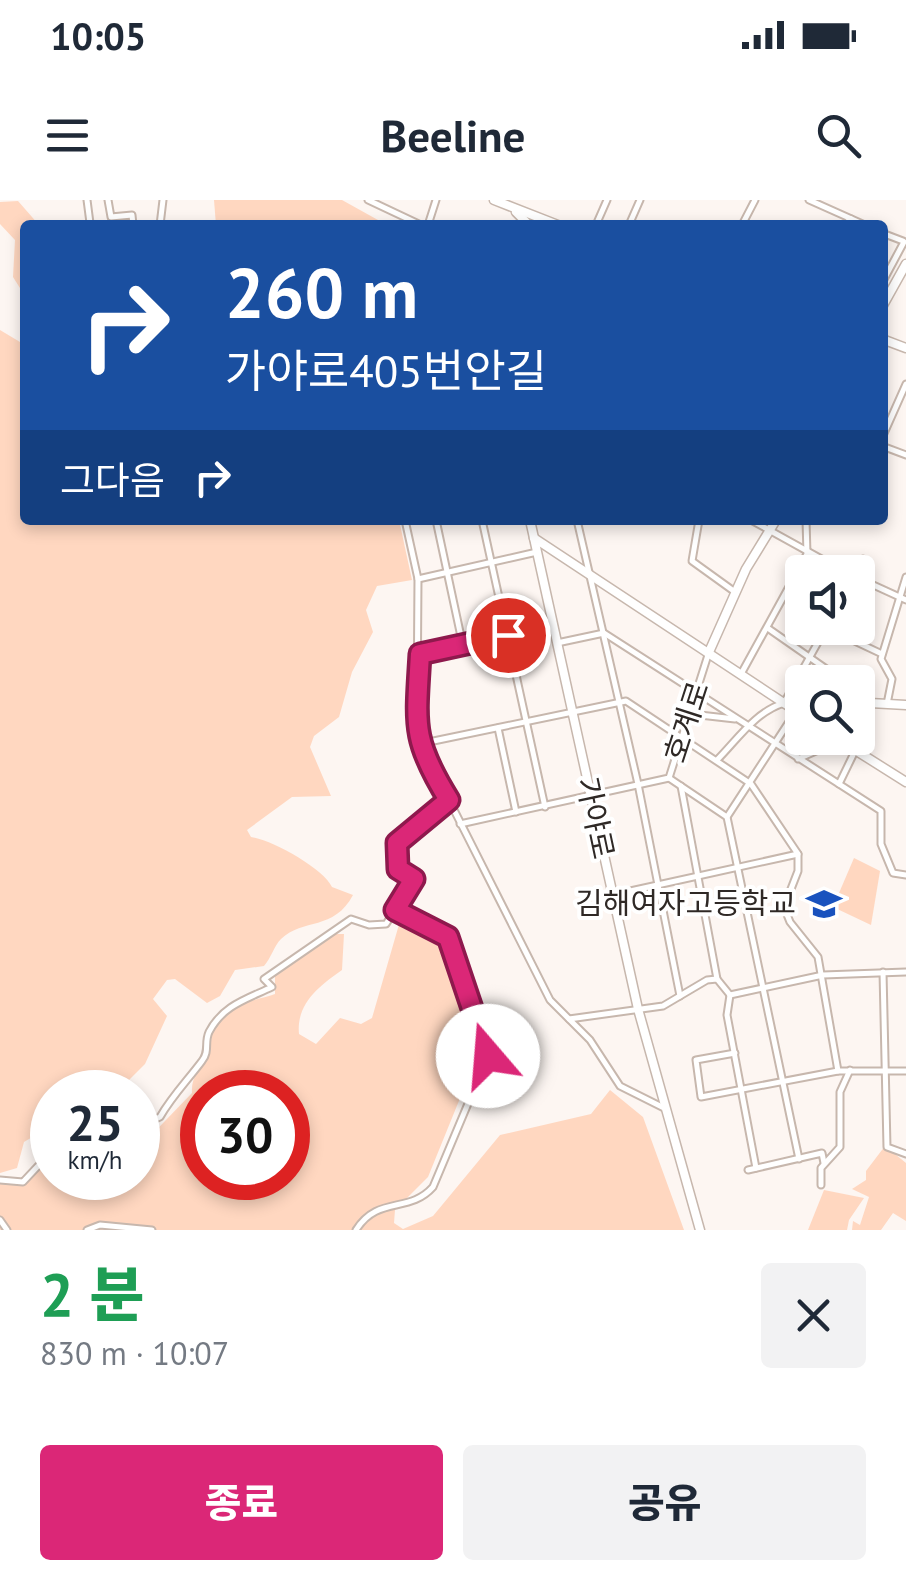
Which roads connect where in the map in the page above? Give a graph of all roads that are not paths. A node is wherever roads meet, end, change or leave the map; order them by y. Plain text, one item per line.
1 (108, 200) edge
2 (368, 200) edge
3 (494, 200) edge
4 (809, 200) edge
5 (829, 203) edge
6 (508, 206) junction
7 (132, 220) edge
8 (413, 220) edge
9 (523, 220) edge
10 (545, 220) edge
11 (852, 220) edge
12 (905, 242) edge
13 (906, 264) edge
14 (888, 272) edge
15 (888, 296) edge
16 (906, 384) edge
17 (888, 424) edge
18 (405, 525) edge
19 (437, 525) edge
20 (483, 525) edge
21 (531, 525) edge
22 (579, 525) edge
23 (698, 525) edge
24 (759, 525) edge
25 (774, 525) edge
26 (806, 525) edge
27 (770, 532) junction
28 (534, 538) junction
29 (537, 552) junction
30 (807, 554) junction
31 (492, 563) junction
32 (589, 573) junction
33 (447, 574) junction
34 (906, 577) edge
35 (418, 579) junction
36 (875, 584) edge
37 (735, 592) junction
38 (897, 596) junction
39 (906, 600) edge
40 (554, 626) junction
41 (768, 629) junction
42 (604, 632) junction
43 (508, 635) junction
44 (557, 642) junction
45 (816, 645) edge
46 (863, 645) edge
47 (464, 646) junction
48 (709, 652) junction
49 (420, 654) junction
50 (882, 654) junction
51 (808, 660) junction
52 (816, 665) edge
53 (742, 674) junction
54 (696, 692) junction
55 (620, 700) junction
56 (784, 703) junction
57 (875, 703) edge
58 (888, 704) junction
59 (906, 705) edge
60 (572, 712) junction
61 (690, 714) junction
62 (738, 719) junction
63 (527, 720) junction
64 (748, 726) junction
65 (498, 728) junction
66 (785, 731) edge
67 (682, 737) junction
68 (420, 744) junction
69 (775, 744) junction
70 (807, 755) edge
71 (853, 755) edge
72 (865, 755) edge
73 (798, 759) junction
74 (716, 760) junction
75 (669, 778) junction
76 (906, 782) edge
77 (638, 784) junction
78 (751, 784) junction
79 (838, 784) junction
80 (681, 786) junction
81 (591, 798) junction
82 (449, 800) junction
83 (546, 807) junction
84 (516, 812) junction
85 (727, 817) junction
86 (460, 824) junction
87 (798, 854) junction
88 (738, 867) junction
89 (906, 875) edge
90 (698, 876) junction
91 (658, 885) junction
92 (612, 895) junction
93 (395, 910) junction
94 (882, 972) junction
95 (906, 972) edge
96 (822, 975) junction
97 (718, 979) junction
98 (763, 986) junction
99 (730, 995) junction
100 (680, 996) junction
101 (638, 1009) junction
102 (568, 1019) junction
103 (734, 1054) junction
104 (850, 1070) junction
105 (885, 1070) junction
106 (906, 1070) edge
107 (838, 1071) junction
108 (782, 1082) junction
109 (742, 1090) junction
110 (664, 1108) junction
111 (160, 1117) edge
112 (906, 1154) edge
113 (799, 1159) junction
114 (824, 1166) junction
115 (756, 1168) junction
116 (748, 1170) dead end
117 (30, 1175) edge
118 (0, 1180) edge
119 (821, 1185) dead end
120 (0, 1220) edge
121 (8, 1230) edge
122 (86, 1230) edge
123 (152, 1230) edge
124 (356, 1230) edge
125 (700, 1230) edge

1 - 7 street
2 - 8 street
3 - 6 main road
4 - 5 street
5 - 11 street
6 - 9 main road
6 - 10 main road
12 - 14 street
13 - 15 main road
16 - 17 street
18 - 35 street
19 - 33 street
20 - 31 street
21 - 28 main road, 가야로
22 - 32 street
23 - 37 street
24 - 27 street
25 - 27 main road, 호계로
26 - 30 street
27 - 30 street
27 - 37 main road, 호계로
28 - 29 main road, 가야로
28 - 32 main road
29 - 31 street
29 - 40 main road, 가야로
30 - 41 street
31 - 33 street
31 - 43 street
32 - 42 street
32 - 48 main road
33 - 35 street
33 - 47 street
34 - 38 street
35 - 49 street
36 - 38 street
37 - 48 main road, 호계로
38 - 39 street
38 - 50 street
40 - 43 street
40 - 44 main road, 가야로
41 - 51 street
41 - 53 street
42 - 44 street
42 - 54 street
42 - 55 street
43 - 47 street
43 - 63 street
44 - 60 main road, 가야로
45 - 51 street
46 - 50 street
47 - 49 street
48 - 53 main road
48 - 54 street, 호계로
49 - 68 street
50 - 58 street
51 - 52 street
51 - 56 street
53 - 56 main road
54 - 61 street, 호계로
54 - 62 street
55 - 60 street
55 - 67 street
55 - 77 street
56 - 64 street
57 - 58 main road
58 - 59 main road
60 - 63 street
60 - 81 main road, 가야로
61 - 62 street
61 - 67 street, 호계로
62 - 64 street
63 - 65 street
63 - 83 street
64 - 69 street
64 - 74 street
65 - 68 street
65 - 84 street
66 - 69 street
67 - 74 street
67 - 75 street, 호계로
68 - 82 street
69 - 73 street
69 - 78 street
70 - 73 street
71 - 79 street
72 - 76 main road
73 - 79 street
74 - 78 street
75 - 77 street, 호계로
75 - 80 street
77 - 81 street, 호계로
77 - 91 street
78 - 85 street
78 - 87 street
79 - 89 street
80 - 85 street
80 - 90 street
81 - 83 street, 호계로
81 - 92 main road, 가야로
82 - 86 street
82 - 93 street
83 - 84 street, 호계로
84 - 86 street, 호계로
85 - 88 street
86 - 102 street
87 - 88 street
87 - 96 street
88 - 90 street
88 - 98 street
90 - 91 street
90 - 97 street
91 - 92 street
91 - 100 street
92 - 101 main road, 가야로
93 - 111 street
93 - 124 street
94 - 95 street
94 - 96 street
94 - 105 street
96 - 98 street
96 - 107 street
97 - 99 street
97 - 100 street
98 - 99 street
98 - 108 street
99 - 103 street
100 - 101 street
101 - 102 street
101 - 110 main road, 가야로
102 - 110 street
103 - 109 street
103 - 109 street
104 - 105 street
104 - 107 street
104 - 114 street
105 - 106 street
105 - 112 street
107 - 108 street
108 - 109 street
108 - 113 street
109 - 115 street
110 - 125 main road, 가야로
113 - 114 street
113 - 115 street
114 - 119 street
115 - 116 street
117 - 118 street
120 - 121 street
122 - 123 street

